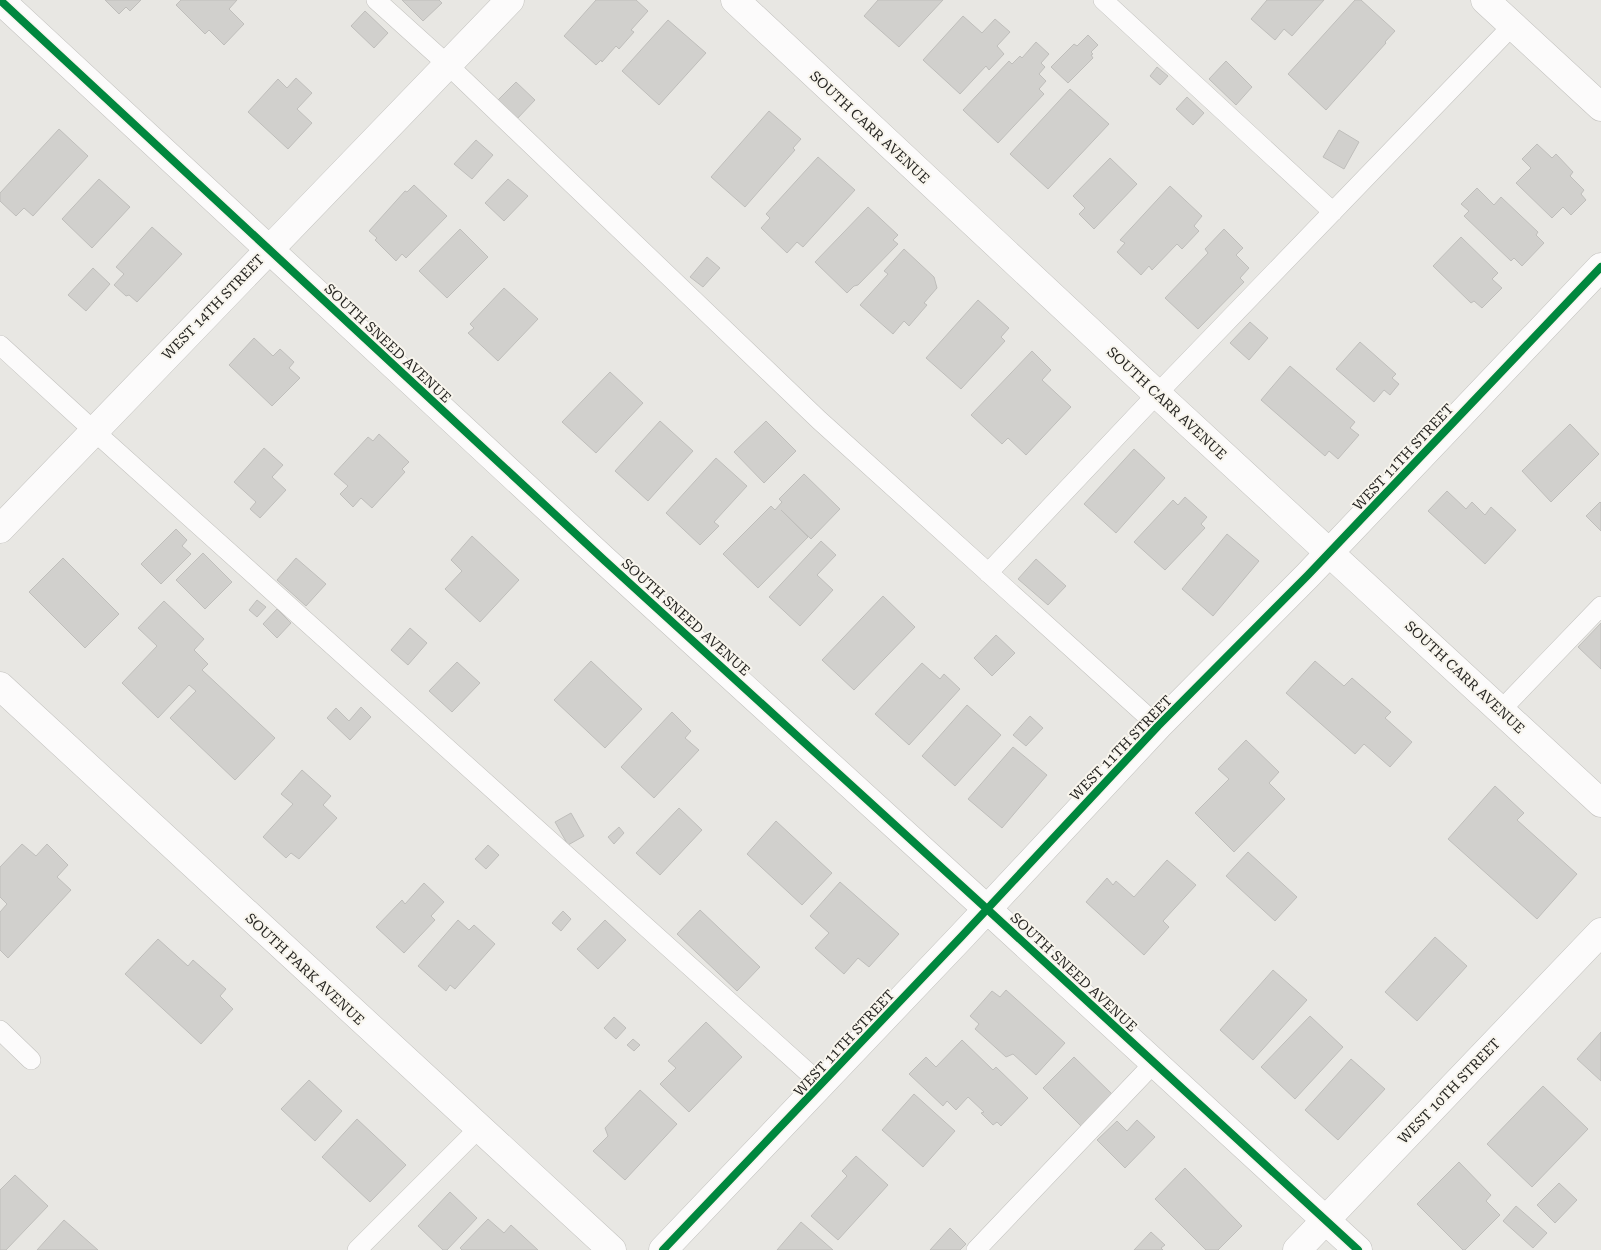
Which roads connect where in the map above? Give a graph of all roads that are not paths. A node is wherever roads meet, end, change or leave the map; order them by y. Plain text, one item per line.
1 (0, 0) edge
2 (376, 0) edge
3 (510, 0) edge
4 (735, 0) edge
5 (1103, 0) edge
6 (1485, 0) edge
7 (1512, 25) junction
8 (448, 65) junction
9 (1601, 107) edge
10 (1332, 212) junction
11 (269, 250) junction
12 (1601, 267) edge
13 (0, 345) edge
14 (1157, 394) junction
15 (94, 431) junction
16 (0, 529) edge
17 (1330, 552) junction
18 (988, 573) junction
19 (1601, 606) edge
20 (0, 686) edge
21 (1501, 710) junction
22 (1158, 726) junction
23 (1601, 802) edge
24 (987, 909) junction
25 (1601, 932) edge
26 (0, 1030) edge
27 (32, 1060) dead end
28 (1154, 1063) junction
29 (822, 1085) junction
30 (478, 1129) junction
31 (1325, 1220) junction
32 (357, 1250) edge
33 (612, 1250) edge
34 (663, 1250) edge
35 (976, 1250) edge
36 (1297, 1250) edge
37 (1358, 1250) edge

1 - 11 street, SOUTH SNEED AVENUE
2 - 8 lane
3 - 8 street, WEST 14TH STREET
4 - 14 street, SOUTH CARR AVENUE
5 - 10 lane
6 - 7 street
7 - 9 street
7 - 10 lane
8 - 11 street, WEST 14TH STREET
8 - 18 lane
10 - 14 lane
11 - 15 street, WEST 14TH STREET
11 - 24 street, SOUTH SNEED AVENUE
12 - 17 street, WEST 11TH STREET
13 - 15 lane
14 - 17 street, SOUTH CARR AVENUE
14 - 18 lane
15 - 16 street, WEST 14TH STREET
15 - 29 lane
17 - 21 street, SOUTH CARR AVENUE
17 - 22 street, WEST 11TH STREET
18 - 22 lane
19 - 21 lane
20 - 30 street, SOUTH PARK AVENUE
21 - 23 street, SOUTH CARR AVENUE
22 - 24 street, WEST 11TH STREET
24 - 28 street, SOUTH SNEED AVENUE
24 - 29 street, WEST 11TH STREET
25 - 31 street, WEST 10TH STREET
26 - 27 lane
28 - 31 street, SOUTH SNEED AVENUE
28 - 35 lane
29 - 34 street, WEST 11TH STREET
30 - 32 lane
30 - 33 street, SOUTH PARK AVENUE
31 - 36 street, WEST 10TH STREET
31 - 37 street, SOUTH SNEED AVENUE

